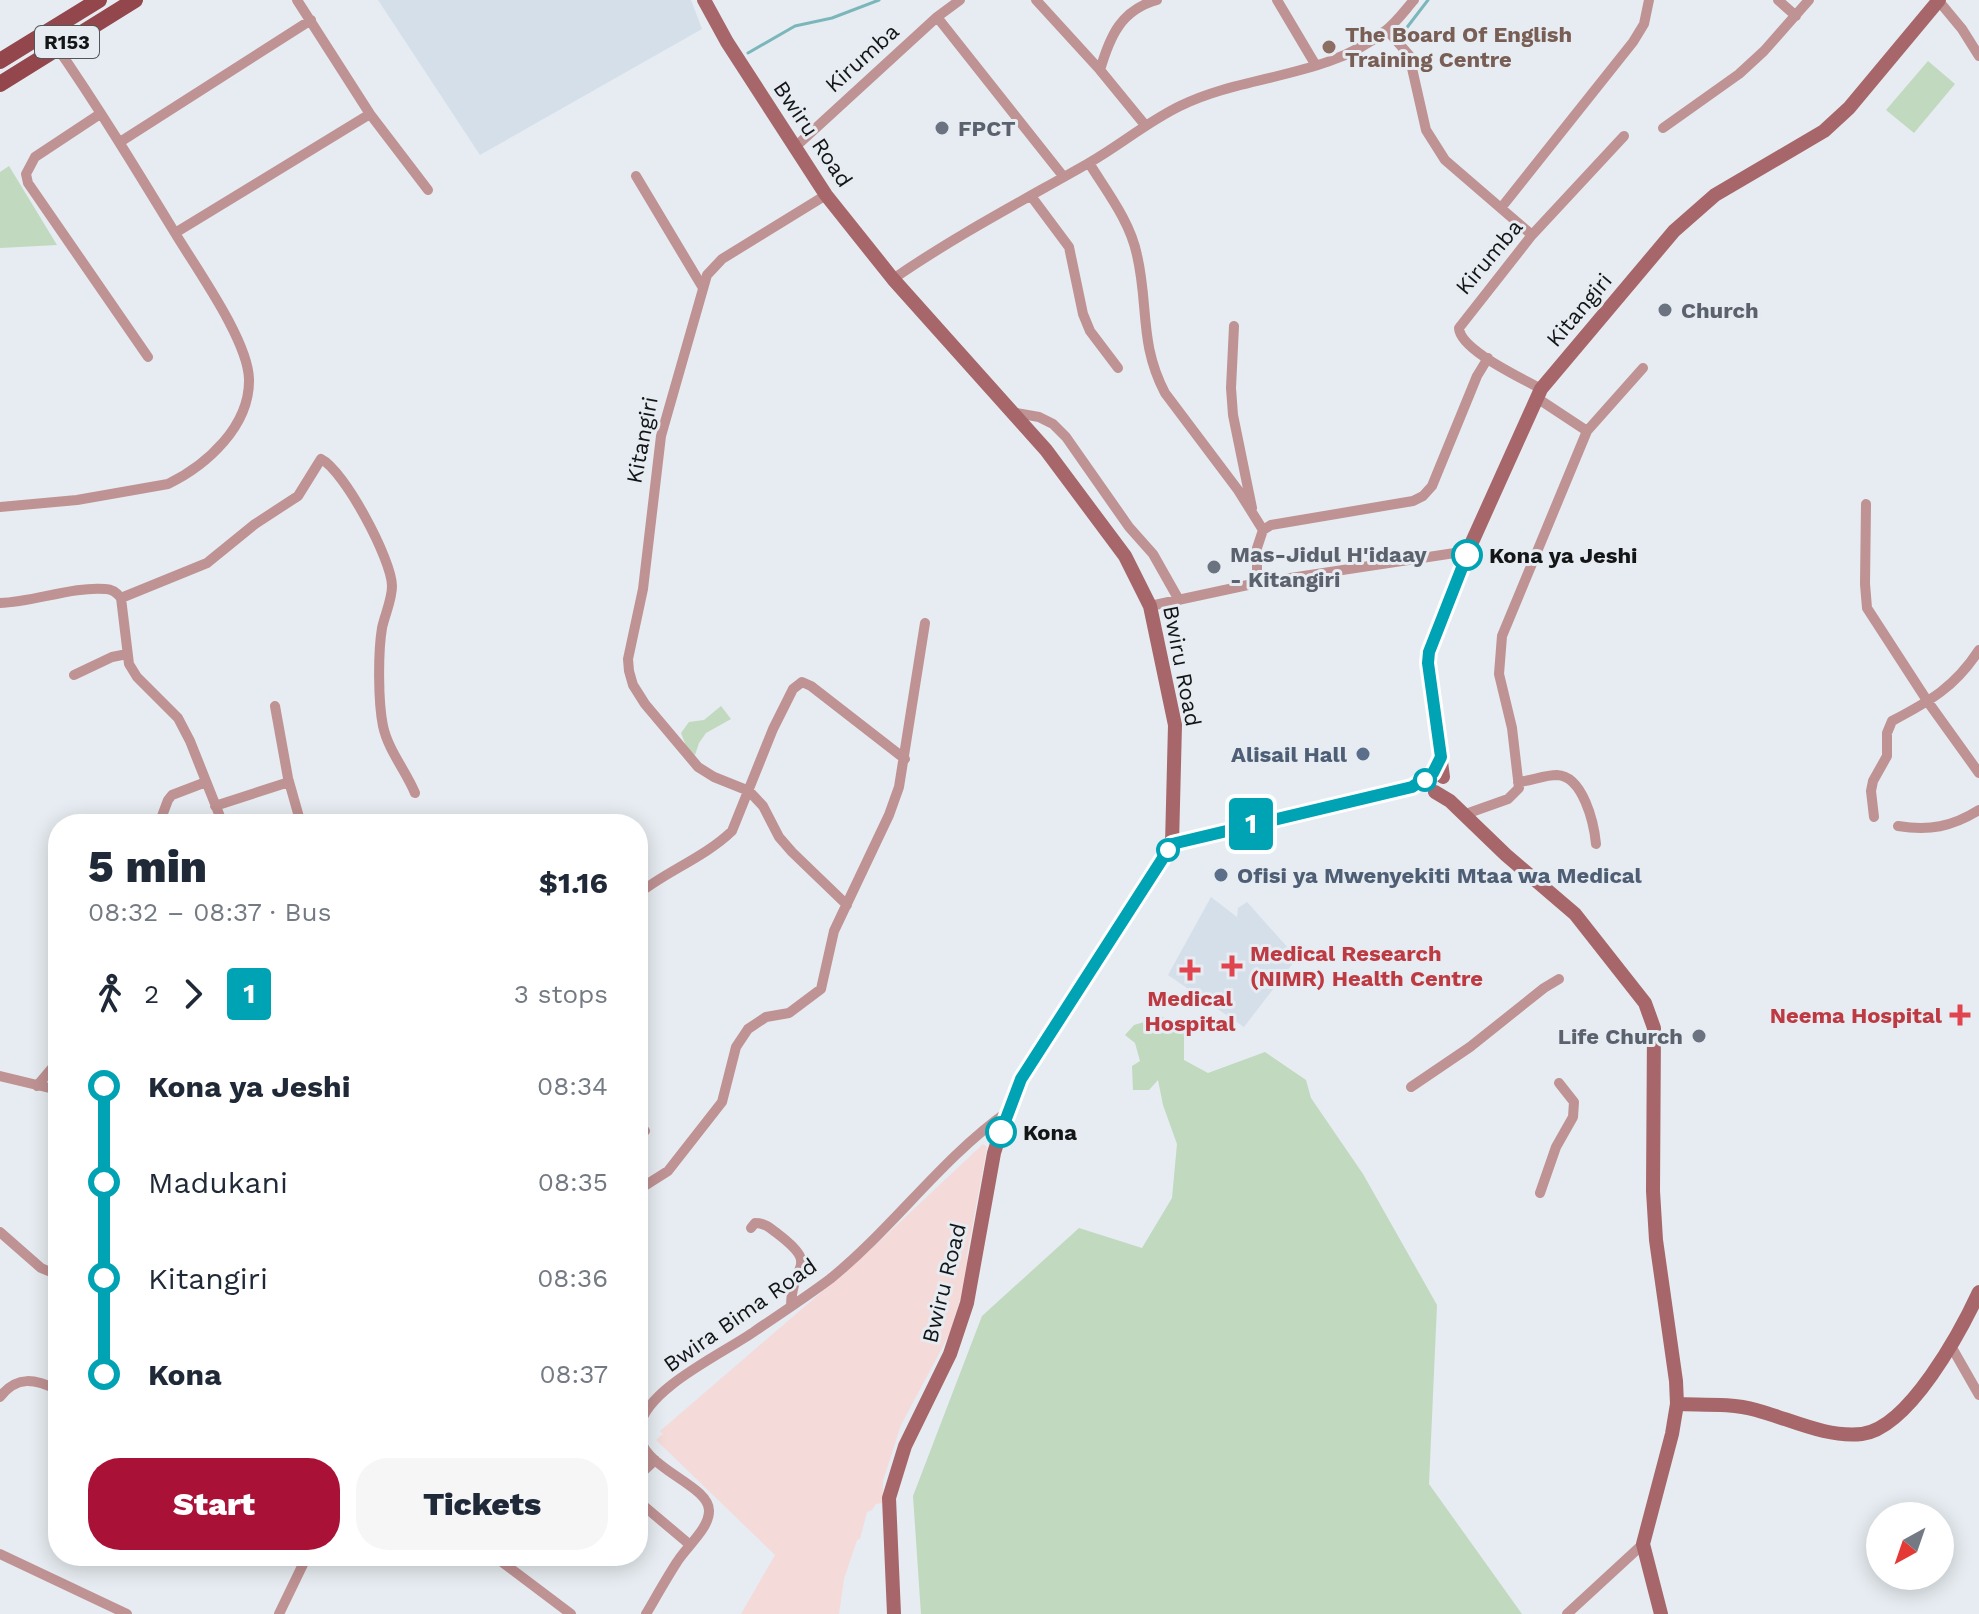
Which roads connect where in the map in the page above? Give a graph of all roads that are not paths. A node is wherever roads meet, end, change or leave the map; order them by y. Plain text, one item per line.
1 (99, 0) edge
2 (135, 0) edge
3 (297, 0) edge
4 (704, 0) edge
5 (960, 0) edge
6 (1036, 0) edge
7 (1157, 0) edge
8 (1277, 0) edge
9 (1414, 0) edge
10 (1649, 0) edge
11 (1778, 0) edge
12 (1809, 0) edge
13 (1938, 0) edge
14 (1796, 16) junction
15 (937, 17) junction
16 (311, 20) junction
17 (1387, 30) junction
18 (46, 32) junction
19 (57, 48) junction
20 (1979, 56) edge
21 (0, 61) edge
22 (1315, 64) junction
23 (1100, 70) junction
24 (0, 84) edge
25 (100, 114) junction
26 (370, 114) junction
27 (1145, 125) junction
28 (1663, 128) dead end
29 (1624, 136) dead end
30 (120, 142) junction
31 (794, 148) junction
32 (1089, 163) junction
33 (636, 176) dead end
34 (1063, 176) junction
35 (428, 190) dead end
36 (826, 195) junction
37 (1031, 196) junction
38 (1501, 208) junction
39 (175, 233) junction
40 (1532, 235) junction
41 (893, 279) junction
42 (703, 288) junction
43 (1234, 326) dead end
44 (148, 357) dead end
45 (1488, 358) junction
46 (1118, 368) dead end
47 (1643, 368) dead end
48 (1539, 394) junction
49 (1016, 413) junction
50 (1587, 431) junction
51 (1866, 504) dead end
52 (0, 507) edge
53 (1253, 514) junction
54 (1263, 530) junction
55 (1468, 551) junction
56 (1257, 583) junction
57 (121, 598) junction
58 (1179, 600) junction
59 (0, 603) edge
60 (1150, 606) junction
61 (925, 623) dead end
62 (1979, 650) edge
63 (127, 654) junction
64 (74, 675) dead end
65 (1928, 702) junction
66 (275, 706) dead end
67 (905, 759) junction
68 (1979, 773) edge
69 (206, 782) junction
70 (289, 782) junction
71 (1518, 782) junction
72 (1437, 786) junction
73 (749, 791) junction
74 (415, 793) dead end
75 (215, 806) junction
76 (1979, 810) edge
77 (163, 814) edge
78 (219, 814) edge
79 (298, 814) edge
80 (1463, 815) junction
81 (1874, 817) dead end
82 (1898, 826) dead end
83 (1172, 844) junction
84 (1596, 844) dead end
85 (648, 887) edge
86 (847, 905) junction
87 (1559, 979) dead end
88 (48, 1073) edge
89 (0, 1076) edge
90 (1559, 1083) dead end
91 (37, 1086) junction
92 (1411, 1087) dead end
93 (48, 1088) edge
94 (1007, 1112) junction
95 (648, 1184) edge
96 (1540, 1193) dead end
97 (751, 1228) dead end
98 (0, 1232) edge
99 (48, 1271) edge
100 (1979, 1292) edge
101 (791, 1306) junction
102 (1951, 1346) junction
103 (48, 1386) edge
104 (1979, 1395) edge
105 (0, 1397) edge
106 (650, 1403) joint
107 (1677, 1404) junction
108 (648, 1407) edge
109 (648, 1452) edge
110 (655, 1460) junction
111 (648, 1467) edge
112 (648, 1509) edge
113 (689, 1544) junction
114 (1643, 1544) junction
115 (0, 1554) edge
116 (302, 1566) edge
117 (507, 1566) edge
118 (127, 1614) edge
119 (279, 1614) edge
120 (571, 1614) edge
121 (646, 1614) edge
122 (894, 1614) edge
123 (1567, 1614) edge
124 (1661, 1614) edge

1 - 18 main road, R153
2 - 19 main road, R153
3 - 16 street
4 - 31 main road, Bwiru Road
5 - 15 street, Kirumba
6 - 23 street
7 - 23 street
8 - 22 street
9 - 17 street
10 - 38 street
11 - 14 street
12 - 14 street
13 - 20 street
13 - 48 main road, Kitangiri
14 - 28 street
15 - 31 street, Kirumba
15 - 34 street
16 - 26 street
16 - 30 street
17 - 22 street
17 - 38 street
18 - 19 street
18 - 21 main road, R153
19 - 24 main road, R153
19 - 25 street
22 - 27 street
23 - 27 street
25 - 30 street
25 - 44 street
26 - 35 street
26 - 39 street
27 - 32 street
29 - 40 street, Kirumba
30 - 39 street
31 - 36 main road, Bwiru Road
32 - 34 street
32 - 53 street
33 - 42 street
34 - 37 street
36 - 41 main road, Bwiru Road
36 - 42 street, Kitangiri
37 - 41 street
37 - 46 street
38 - 40 street
39 - 52 street
40 - 45 street, Kirumba
41 - 49 main road, Bwiru Road
42 - 73 street, Kitangiri
43 - 53 street
45 - 48 street, Kirumba
45 - 54 street
47 - 50 street
48 - 50 street, Kirumba
48 - 55 main road, Kitangiri
49 - 58 street
49 - 60 main road, Bwiru Road
50 - 71 street
51 - 65 street
53 - 54 street
54 - 56 street
55 - 56 street
55 - 72 main road, Kitangiri
56 - 58 street
57 - 59 street
57 - 63 street
57 - 74 street
58 - 60 street
60 - 83 main road, Bwiru Road
61 - 67 street
62 - 65 street
63 - 64 street
63 - 69 street
65 - 68 street
65 - 81 street
66 - 70 street
67 - 73 street
67 - 86 street
69 - 75 street
69 - 77 street
70 - 75 street
70 - 79 street
71 - 80 street
71 - 84 street
72 - 80 main road
72 - 83 main road
73 - 85 street
73 - 86 street
75 - 78 street
76 - 82 street
80 - 107 main road
83 - 94 main road, Bwiru Road
86 - 95 street
87 - 92 street
88 - 91 street
89 - 91 street
90 - 96 street
91 - 93 street
94 - 101 street, Bwira Bima Road
94 - 122 main road, Bwiru Road
97 - 101 street
98 - 99 street
100 - 102 main road
101 - 106 street, Bwira Bima Road
102 - 104 street
102 - 107 main road
103 - 105 street
106 - 108 street
107 - 114 main road
109 - 110 street
110 - 111 street
110 - 113 street
112 - 113 street
113 - 121 street
114 - 123 street
114 - 124 main road
115 - 118 street
116 - 119 street
117 - 120 street

